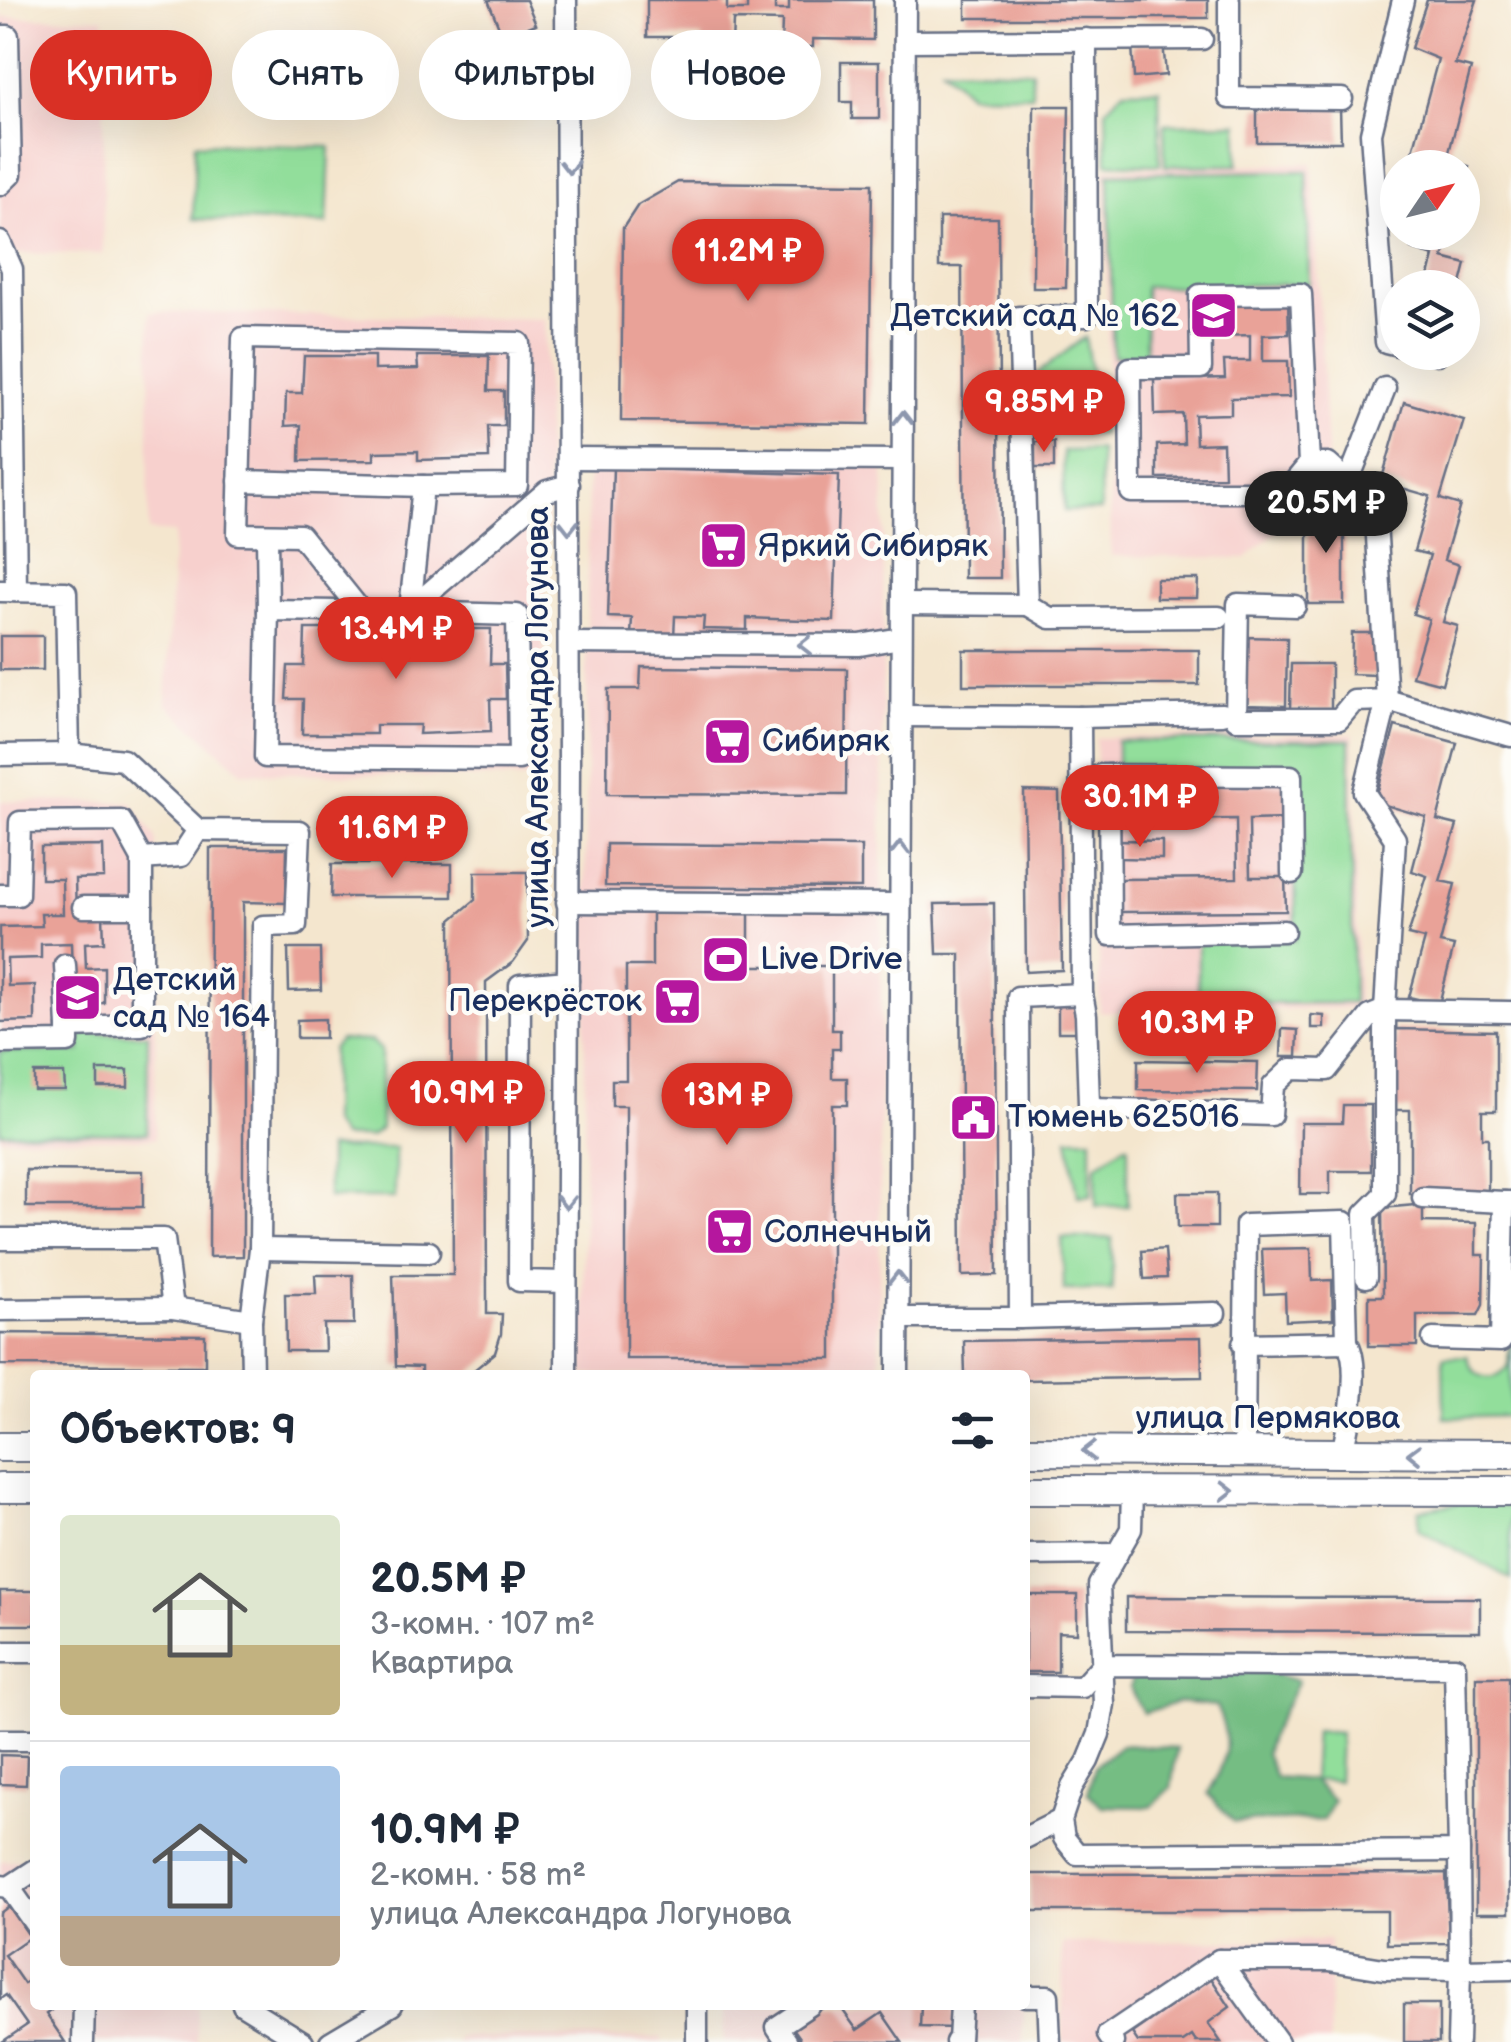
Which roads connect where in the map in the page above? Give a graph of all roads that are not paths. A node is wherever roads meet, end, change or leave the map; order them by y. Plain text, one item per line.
1 (566, 0) edge
2 (905, 0) edge
3 (1230, 0) edge
4 (1403, 0) edge
5 (0, 36) edge
6 (1202, 39) dead end
7 (1086, 40) junction
8 (905, 41) junction
9 (1342, 100) dead end
10 (0, 185) edge
11 (0, 242) edge
12 (1381, 270) edge
13 (1385, 388) dead end
14 (569, 458) junction
15 (902, 460) junction
16 (1310, 464) junction
17 (239, 481) junction
18 (1348, 482) junction
19 (517, 485) junction
20 (423, 486) junction
21 (569, 486) junction
22 (548, 490) junction
23 (267, 535) junction
24 (8, 591) edge
25 (903, 604) junction
26 (1028, 605) junction
27 (1295, 606) dead end
28 (268, 610) junction
29 (408, 610) junction
30 (362, 611) junction
31 (1219, 617) dead end
32 (902, 638) junction
33 (568, 643) junction
34 (1387, 700) junction
35 (1222, 714) dead end
36 (901, 716) junction
37 (1080, 717) junction
38 (1511, 736) edge
39 (70, 754) junction
40 (0, 755) edge
41 (1080, 767) junction
42 (1109, 775) junction
43 (198, 830) junction
44 (142, 859) junction
45 (1292, 873) dead end
46 (0, 896) edge
47 (568, 902) junction
48 (900, 904) junction
49 (142, 907) junction
50 (83, 908) dead end
51 (1284, 932) dead end
52 (65, 965) dead end
53 (568, 981) junction
54 (1082, 994) junction
55 (1385, 1010) junction
56 (1511, 1012) edge
57 (68, 1027) junction
58 (0, 1043) edge
59 (1385, 1194) junction
60 (1508, 1202) edge
61 (0, 1239) edge
62 (260, 1249) junction
63 (428, 1252) dead end
64 (1366, 1277) dead end
65 (566, 1282) junction
66 (173, 1308) junction
67 (0, 1310) edge
68 (1215, 1313) dead end
69 (898, 1318) junction
70 (1020, 1318) junction
71 (251, 1320) junction
72 (1433, 1339) dead end
73 (1346, 1342) junction
74 (1244, 1344) junction
75 (252, 1370) edge
76 (566, 1370) edge
77 (898, 1370) edge
78 (1511, 1446) edge
79 (0, 1447) edge
80 (30, 1447) edge
81 (1030, 1451) edge
82 (1244, 1452) junction
83 (1342, 1453) junction
84 (1469, 1454) junction
85 (1511, 1454) edge
86 (0, 1488) edge
87 (30, 1488) edge
88 (1030, 1490) edge
89 (1132, 1490) junction
90 (1504, 1493) edge
91 (1117, 1554) junction
92 (1030, 1556) edge
93 (0, 1652) edge
94 (30, 1652) edge
95 (1102, 1666) junction
96 (1030, 1686) edge
97 (0, 1740) edge
98 (30, 1740) edge
99 (1062, 1820) junction
100 (1030, 1836) edge
101 (1459, 1851) junction
102 (30, 1873) edge
103 (5, 1886) edge
104 (30, 1918) edge
105 (1218, 1960) junction
106 (1511, 1969) edge
107 (1460, 1970) junction
108 (1030, 1996) edge
109 (84, 2010) edge
110 (251, 2010) edge
111 (384, 2010) edge
112 (697, 2010) edge
113 (803, 2010) edge
114 (961, 2010) edge
115 (84, 2042) edge
116 (303, 2042) edge
117 (330, 2042) edge
118 (697, 2042) edge
119 (787, 2042) edge
120 (956, 2042) edge
121 (1050, 2042) edge
122 (1112, 2042) edge
123 (1278, 2042) edge
124 (1458, 2042) edge

1 -> 14 street, улица Александра Логунова
2 - 8 street
3 - 9 street
4 - 12 street
5 - 10 street
6 - 7 street
7 - 8 street
7 - 26 street
15 -> 8 street
11 - 24 street
13 - 18 street
14 - 15 street
14 - 21 street, улица Александра Логунова
15 - 25 street
16 - 16 street
16 - 18 street
17 - 19 street
17 - 20 street
17 - 23 street
18 - 34 street
19 - 20 street
19 - 22 street
20 - 29 street
21 - 22 street
21 -> 33 street, улица Александра Логунова
22 - 29 street
23 - 28 street
23 - 30 street
24 - 39 street
25 - 26 street
25 - 32 street
26 - 31 street
27 - 34 street
28 - 29 street
28 - 30 street
29 - 30 street
32 -> 33 street
32 - 36 street
33 - 47 street, улица Александра Логунова
34 - 38 street
34 - 55 street
35 - 37 street
36 - 37 street
48 -> 36 street
37 - 41 street
39 - 40 street
39 - 43 street
41 - 42 street
41 - 54 street
42 - 45 street
42 - 51 street
43 - 44 street
43 - 62 street
44 - 46 street
44 - 49 street
47 - 48 street
47 - 53 street, улица Александра Логунова
69 -> 48 street
49 - 50 street
49 - 57 street
52 - 57 street
53 -> 65 street, улица Александра Логунова
53 - 65 street
54 - 55 street
54 - 70 street
55 - 56 street
55 - 59 street
57 - 58 street
59 - 60 street
59 - 64 street
60 - 72 street
61 - 66 street
62 - 63 street
62 - 71 street
65 - 76 street, улица Александра Логунова
66 - 67 street
66 - 71 street
68 - 70 street
69 - 70 street
69 - 77 street
71 - 75 street
73 - 74 street
73 - 74 street
73 - 83 street
74 - 82 street
78 - 84 street
79 - 80 main road
82 -> 81 main road, улица Пермякова
82 - 83 main road, улица Пермякова
84 -> 83 main road, улица Пермякова
84 - 85 main road, улица Пермякова
86 - 87 main road
88 - 89 main road
89 -> 90 main road
89 - 91 street
91 - 92 street
91 - 95 street
93 - 94 street
95 - 96 street
95 - 99 street
95 - 101 street
97 - 98 street
99 - 100 street
99 - 101 street
101 - 107 street
102 - 103 street
103 - 104 street
105 - 107 street
105 - 122 street
105 - 123 street
106 - 107 street
107 - 124 street
108 - 121 street
109 - 115 street
110 - 116 street
111 - 117 street
112 - 118 street
113 - 119 street
114 - 120 street

